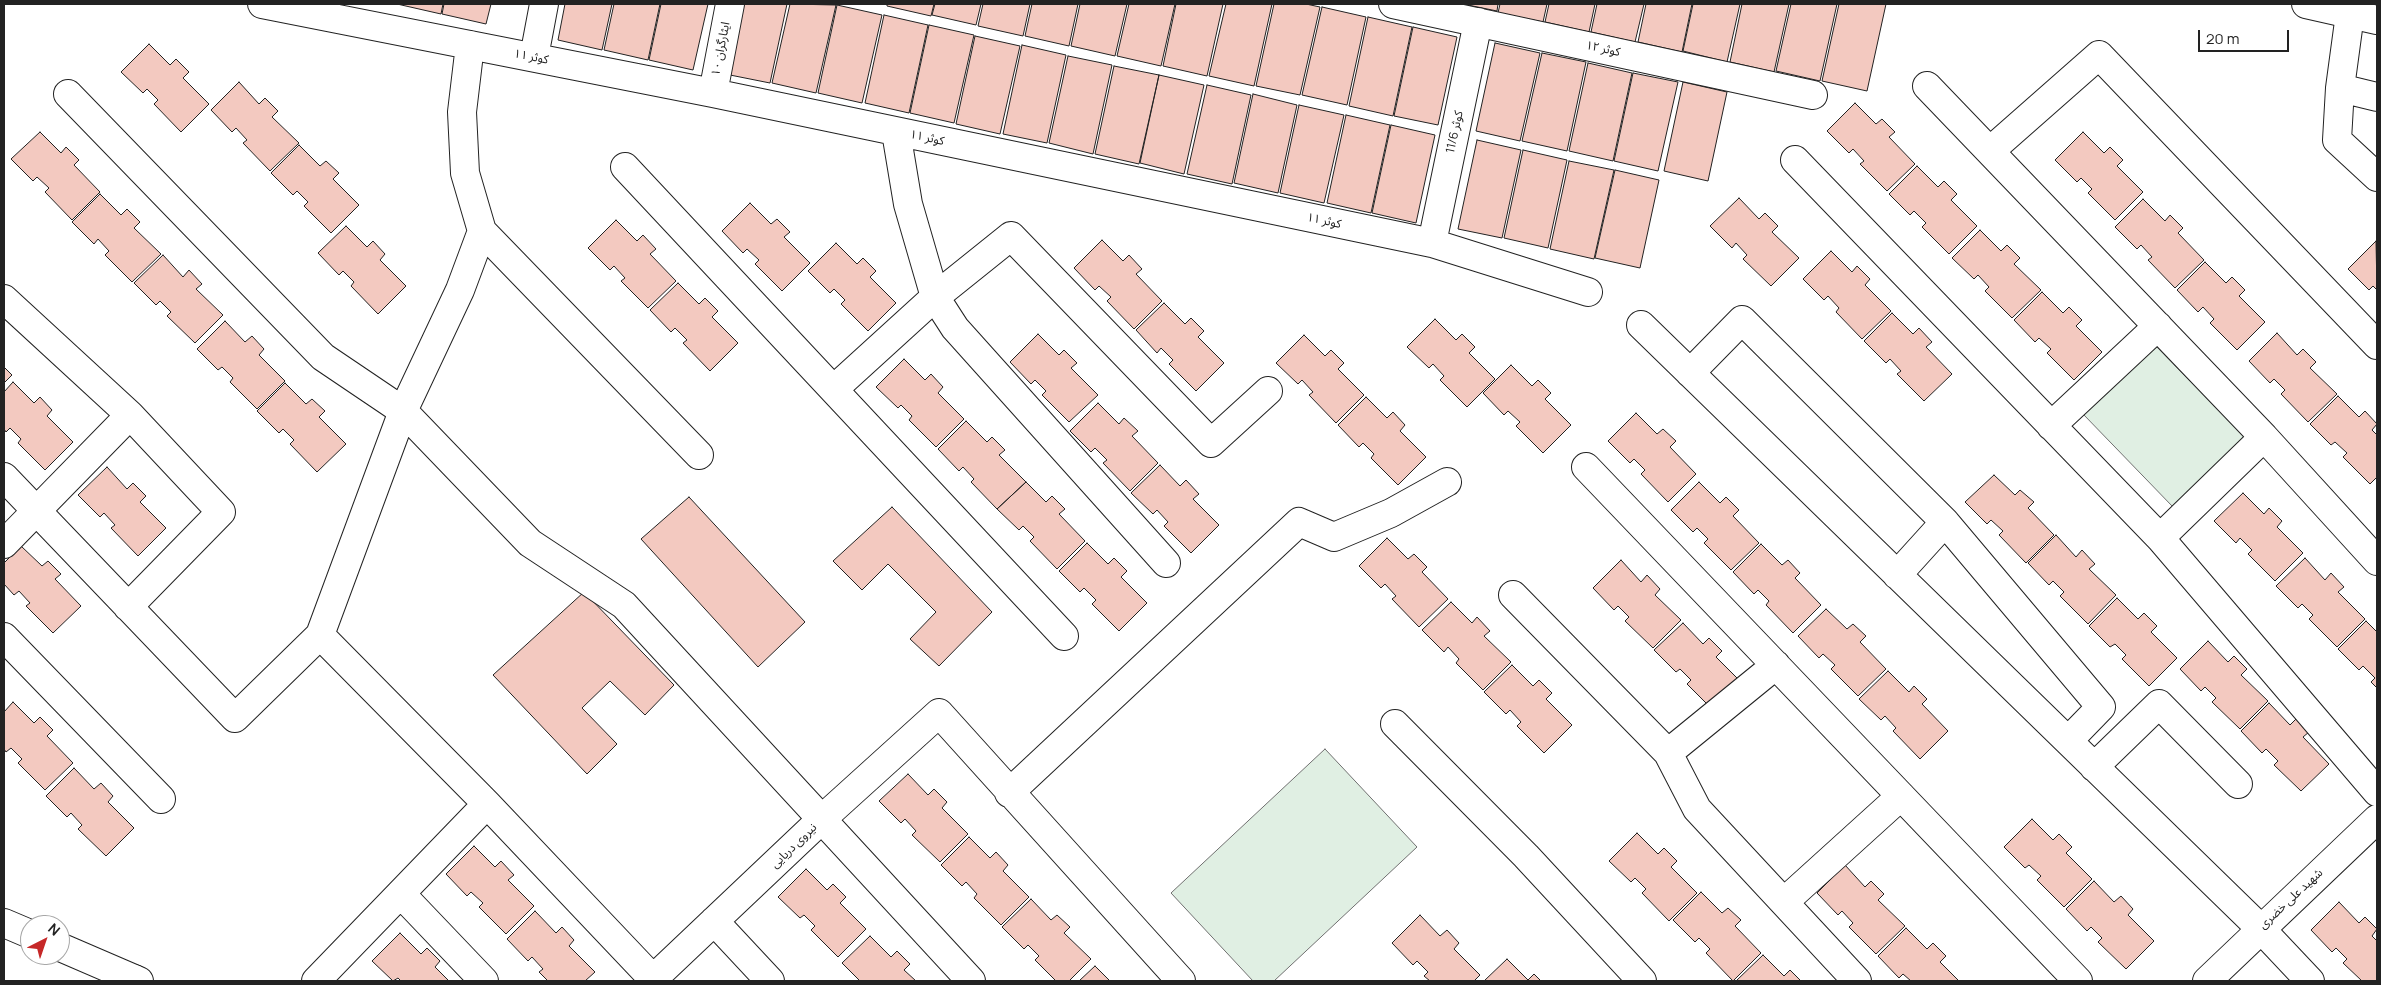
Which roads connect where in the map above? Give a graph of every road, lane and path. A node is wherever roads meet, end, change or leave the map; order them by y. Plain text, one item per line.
1 (262, 4) edge
2 (544, 4) edge
3 (730, 4) edge
4 (1393, 4) edge
5 (2306, 4) edge
6 (2350, 14) junction
7 (2377, 20) edge
8 (1478, 22) junction
9 (470, 45) junction
10 (534, 57) junction
11 (1927, 86) dead end
12 (2340, 88) junction
13 (712, 93) junction
14 (68, 94) dead end
15 (1813, 95) dead end
16 (2377, 97) edge
17 (896, 132) junction
18 (1990, 152) junction
19 (1795, 160) dead end
20 (626, 167) dead end
21 (2377, 177) edge
22 (482, 231) junction
23 (1432, 243) junction
24 (1588, 292) dead end
25 (935, 297) junction
26 (4, 299) edge
27 (1641, 326) dead end
28 (2158, 326) junction
29 (2377, 345) edge
30 (1690, 373) junction
31 (834, 388) junction
32 (1268, 391) dead end
33 (403, 411) junction
34 (130, 415) junction
35 (2051, 426) junction
36 (2264, 437) junction
37 (699, 455) dead end
38 (1586, 467) dead end
39 (4, 477) edge
40 (1447, 482) dead end
41 (36, 511) junction
42 (1945, 522) junction
43 (2160, 538) junction
44 (4, 544) edge
45 (2377, 561) edge
46 (1166, 563) dead end
47 (1897, 575) junction
48 (1513, 595) dead end
49 (128, 607) junction
50 (320, 635) junction
51 (1064, 636) dead end
52 (4, 637) edge
53 (1776, 665) junction
54 (1395, 724) dead end
55 (2068, 741) junction
56 (1668, 753) junction
57 (2094, 767) junction
58 (2238, 784) dead end
59 (2377, 792) edge
60 (1009, 793) junction
61 (1901, 796) junction
62 (161, 799) dead end
63 (487, 804) junction
64 (823, 818) junction
65 (2377, 819) edge
66 (402, 894) junction
67 (1784, 902) junction
68 (714, 921) junction
69 (4, 923) edge
70 (2260, 928) junction
71 (20, 930) edge
72 (70, 952) edge
73 (652, 980) edge
74 (135, 981) edge
75 (316, 981) edge
76 (484, 981) edge
77 (770, 981) edge
78 (971, 981) edge
79 (1181, 981) edge
80 (1642, 981) edge
81 (1857, 981) edge
82 (2078, 981) edge
83 (2207, 981) edge
84 (2310, 981) edge

1 - 9 street, کوثر ۱۱
2 - 10 street
3 - 13 street, ایثارگران ۱۰
4 - 8 street, کوثر ۱۲
5 - 6 street
6 - 7 street
6 - 12 street
8 - 15 street, کوثر ۱۲
8 - 23 street, کوثر 11/6
9 - 10 street, کوثر ۱۱
9 - 22 street
10 - 13 street, کوثر ۱۱
11 - 18 street
12 - 16 street
12 - 21 street
13 - 17 street, کوثر ۱۱
14 - 33 street
17 - 23 street, کوثر ۱۱
17 - 25 street
18 - 28 street
18 - 29 street
19 - 35 street
20 - 31 street
22 - 33 street
22 - 37 street
23 - 24 street, کوثر ۱۱
25 - 31 street
25 - 32 street
25 - 46 street
26 - 34 street
27 - 30 street
28 - 35 street
28 - 36 street
30 - 42 street
30 - 47 street
31 - 51 street
33 - 50 street
33 - 64 street
34 - 41 street
34 - 49 street
35 - 43 street
36 - 43 street
36 - 45 street
38 - 53 street
39 - 41 street
40 - 60 street
41 - 44 street
41 - 49 street
42 - 47 street
42 - 55 street
43 - 59 street
47 - 55 street
48 - 56 street
49 - 50 street
50 - 63 street
52 - 62 street
53 - 56 street
53 - 61 street
54 - 80 street
55 - 57 street
56 - 67 street
57 - 58 street
57 - 70 street
60 - 64 street, نیروی دریایی
60 - 79 street
61 - 67 street
61 - 82 street
63 - 66 street
63 - 73 street
64 - 68 street, نیروی دریایی
64 - 78 street
65 - 70 street, شهید علی خضری
66 - 75 street
66 - 76 street
67 - 81 street
68 - 73 street, نیروی دریایی
68 - 77 street
69 - 71 street
70 - 83 street, شهید علی خضری
70 - 84 street
72 - 74 street

